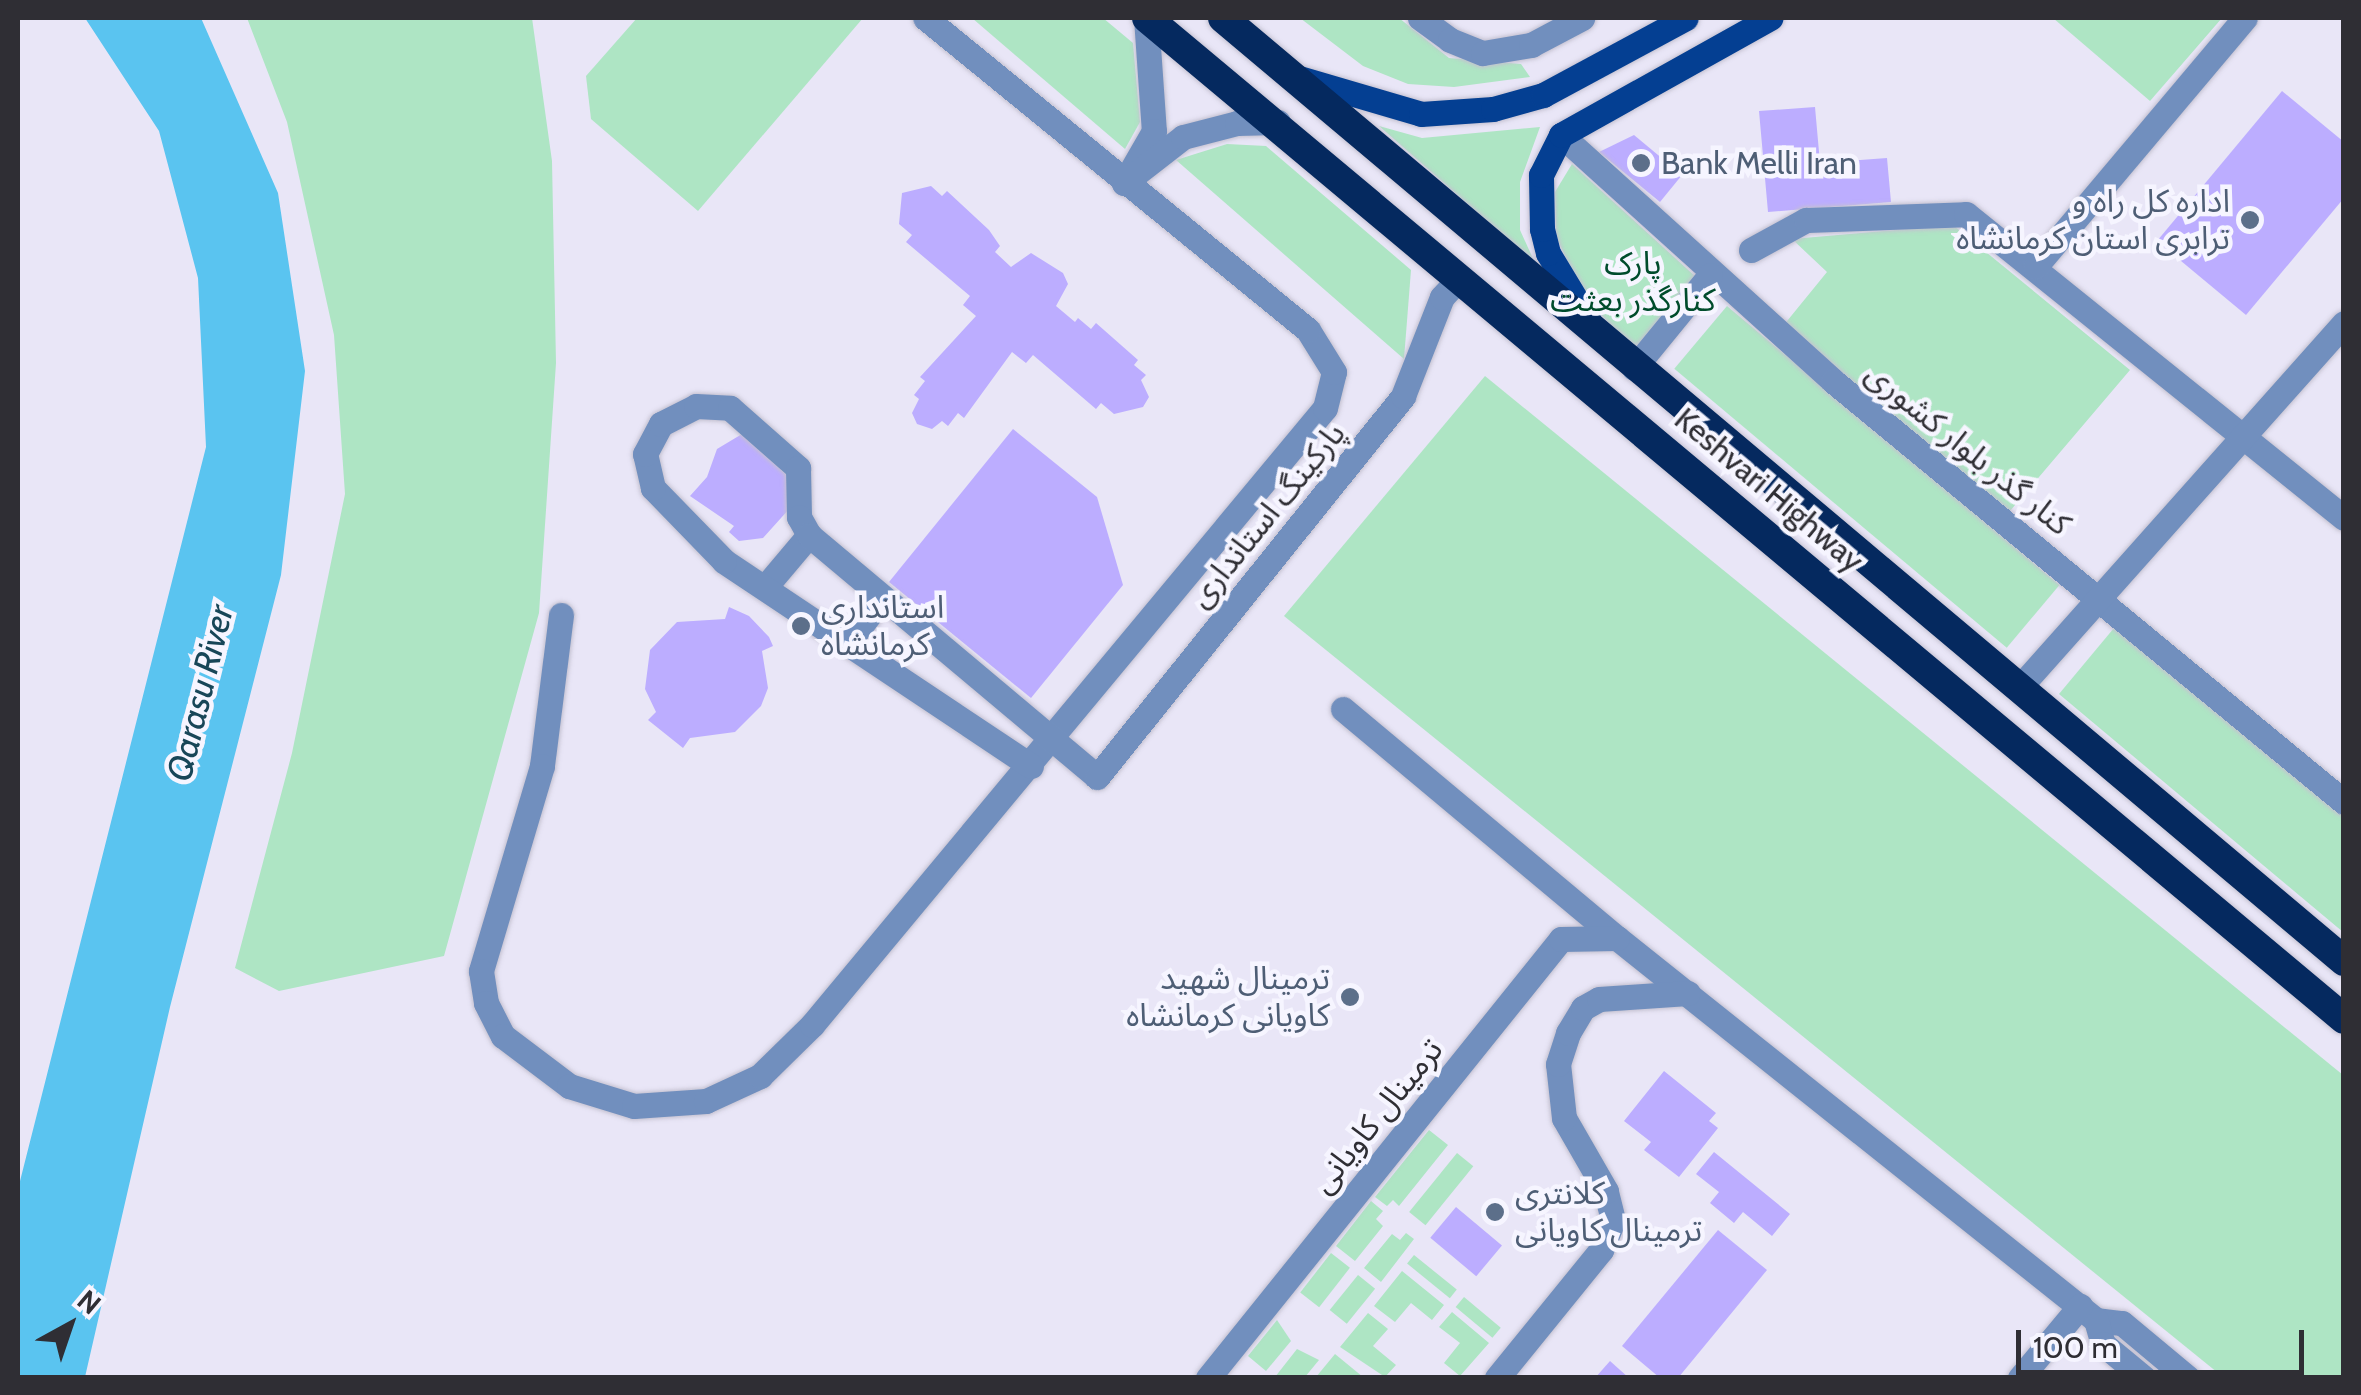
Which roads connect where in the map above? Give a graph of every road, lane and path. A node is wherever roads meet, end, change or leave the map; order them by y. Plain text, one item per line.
1 (925, 18) edge
2 (1147, 18) edge
3 (1420, 18) edge
4 (1582, 18) edge
5 (1686, 18) edge
6 (1770, 18) edge
7 (2245, 18) edge
8 (1230, 19) edge
9 (1301, 80) junction
10 (1542, 96) junction
11 (1278, 122) junction
12 (1561, 135) junction
13 (1124, 183) junction
14 (1751, 250) dead end
15 (2035, 267) junction
16 (1710, 276) junction
17 (1460, 278) junction
18 (2344, 323) edge
19 (1597, 334) junction
20 (1634, 368) junction
21 (2242, 436) junction
22 (2344, 518) edge
23 (809, 535) junction
24 (766, 586) junction
25 (2098, 597) junction
26 (882, 598) junction
27 (561, 615) dead end
28 (850, 640) junction
29 (2018, 690) junction
30 (1343, 709) dead end
31 (1052, 741) junction
32 (1031, 766) junction
33 (2344, 802) edge
34 (1617, 938) junction
35 (2344, 960) edge
36 (1688, 993) junction
37 (2344, 1019) edge
38 (2088, 1313) junction
39 (1208, 1378) edge
40 (1497, 1378) edge
41 (2020, 1378) edge
42 (2144, 1378) edge
43 (2188, 1378) edge

1 - 13 street
2 - 11 highway, Keshvari Highway
2 - 13 street
3 - 4 street
5 - 10 main road
6 - 12 main road
7 - 15 street
8 - 9 highway, Keshvari Highway
9 - 10 main road
9 - 19 highway, Keshvari Highway
10 - 12 main road
11 - 13 street
11 - 17 highway, Keshvari Highway
12 - 16 street, کنار گذر بلوار کشوری
12 - 19 main road
13 - 31 street
14 - 15 street
15 - 21 street
16 - 20 street
16 - 25 street, کنار گذر بلوار کشوری
17 - 31 street, پارکینگ استانداری
17 - 37 highway, Keshvari Highway
18 - 21 street
19 - 20 highway, Keshvari Highway
20 - 29 highway, Keshvari Highway
21 - 22 street
21 - 25 street
23 - 24 street
23 - 24 street
23 - 26 street
24 - 28 street
25 - 29 street
25 - 33 street, کنار گذر بلوار کشوری
26 - 28 street
26 - 31 street
27 - 32 street
28 - 32 street
29 - 35 highway, Keshvari Highway
30 - 34 street
31 - 32 street
34 - 36 street
34 - 39 street, ترمینال کاویانی
36 - 38 street
36 - 40 street
38 - 41 street
38 - 42 street
38 - 43 street

